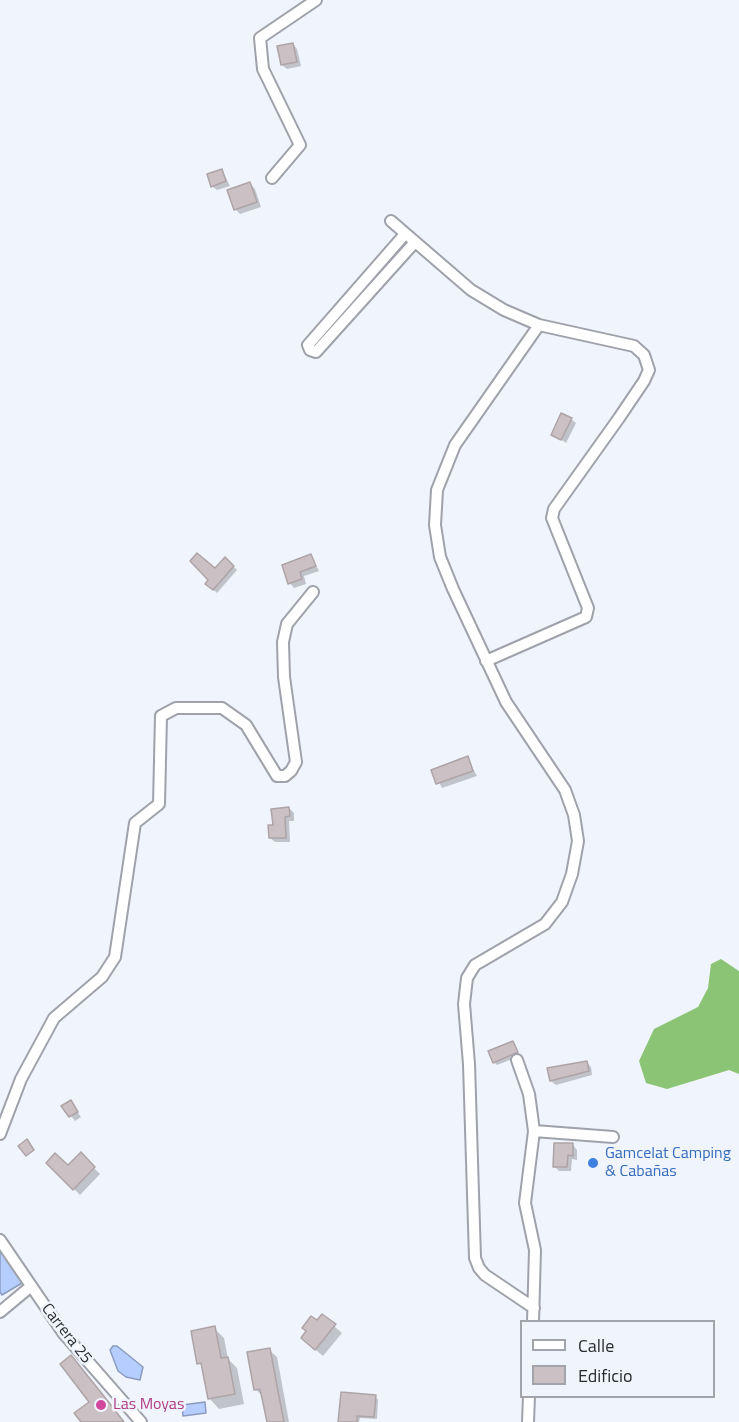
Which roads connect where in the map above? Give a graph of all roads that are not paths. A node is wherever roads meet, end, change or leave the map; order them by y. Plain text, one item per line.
1 (316, 0) edge
2 (272, 178) dead end
3 (391, 221) dead end
4 (405, 234) junction
5 (415, 242) junction
6 (539, 325) junction
7 (313, 592) dead end
8 (486, 661) junction
9 (517, 1060) dead end
10 (0, 1103) edge
11 (8, 1114) junction
12 (534, 1131) junction
13 (0, 1134) edge
14 (613, 1137) dead end
15 (0, 1240) edge
16 (30, 1287) junction
17 (534, 1308) junction
18 (0, 1312) edge
19 (533, 1320) edge
20 (529, 1398) edge
21 (141, 1422) edge
22 (528, 1422) edge

1 - 2 street
3 - 4 street
4 - 5 street
4 - 5 street
5 - 6 street
6 - 8 street
6 - 8 street
7 - 11 street
8 - 17 street
9 - 12 street
10 - 11 street
11 - 13 street
12 - 14 street
12 - 17 street
15 - 16 street, Carrera 25
16 - 18 street
16 - 21 street, Carrera 25
17 - 19 street
20 - 22 street

